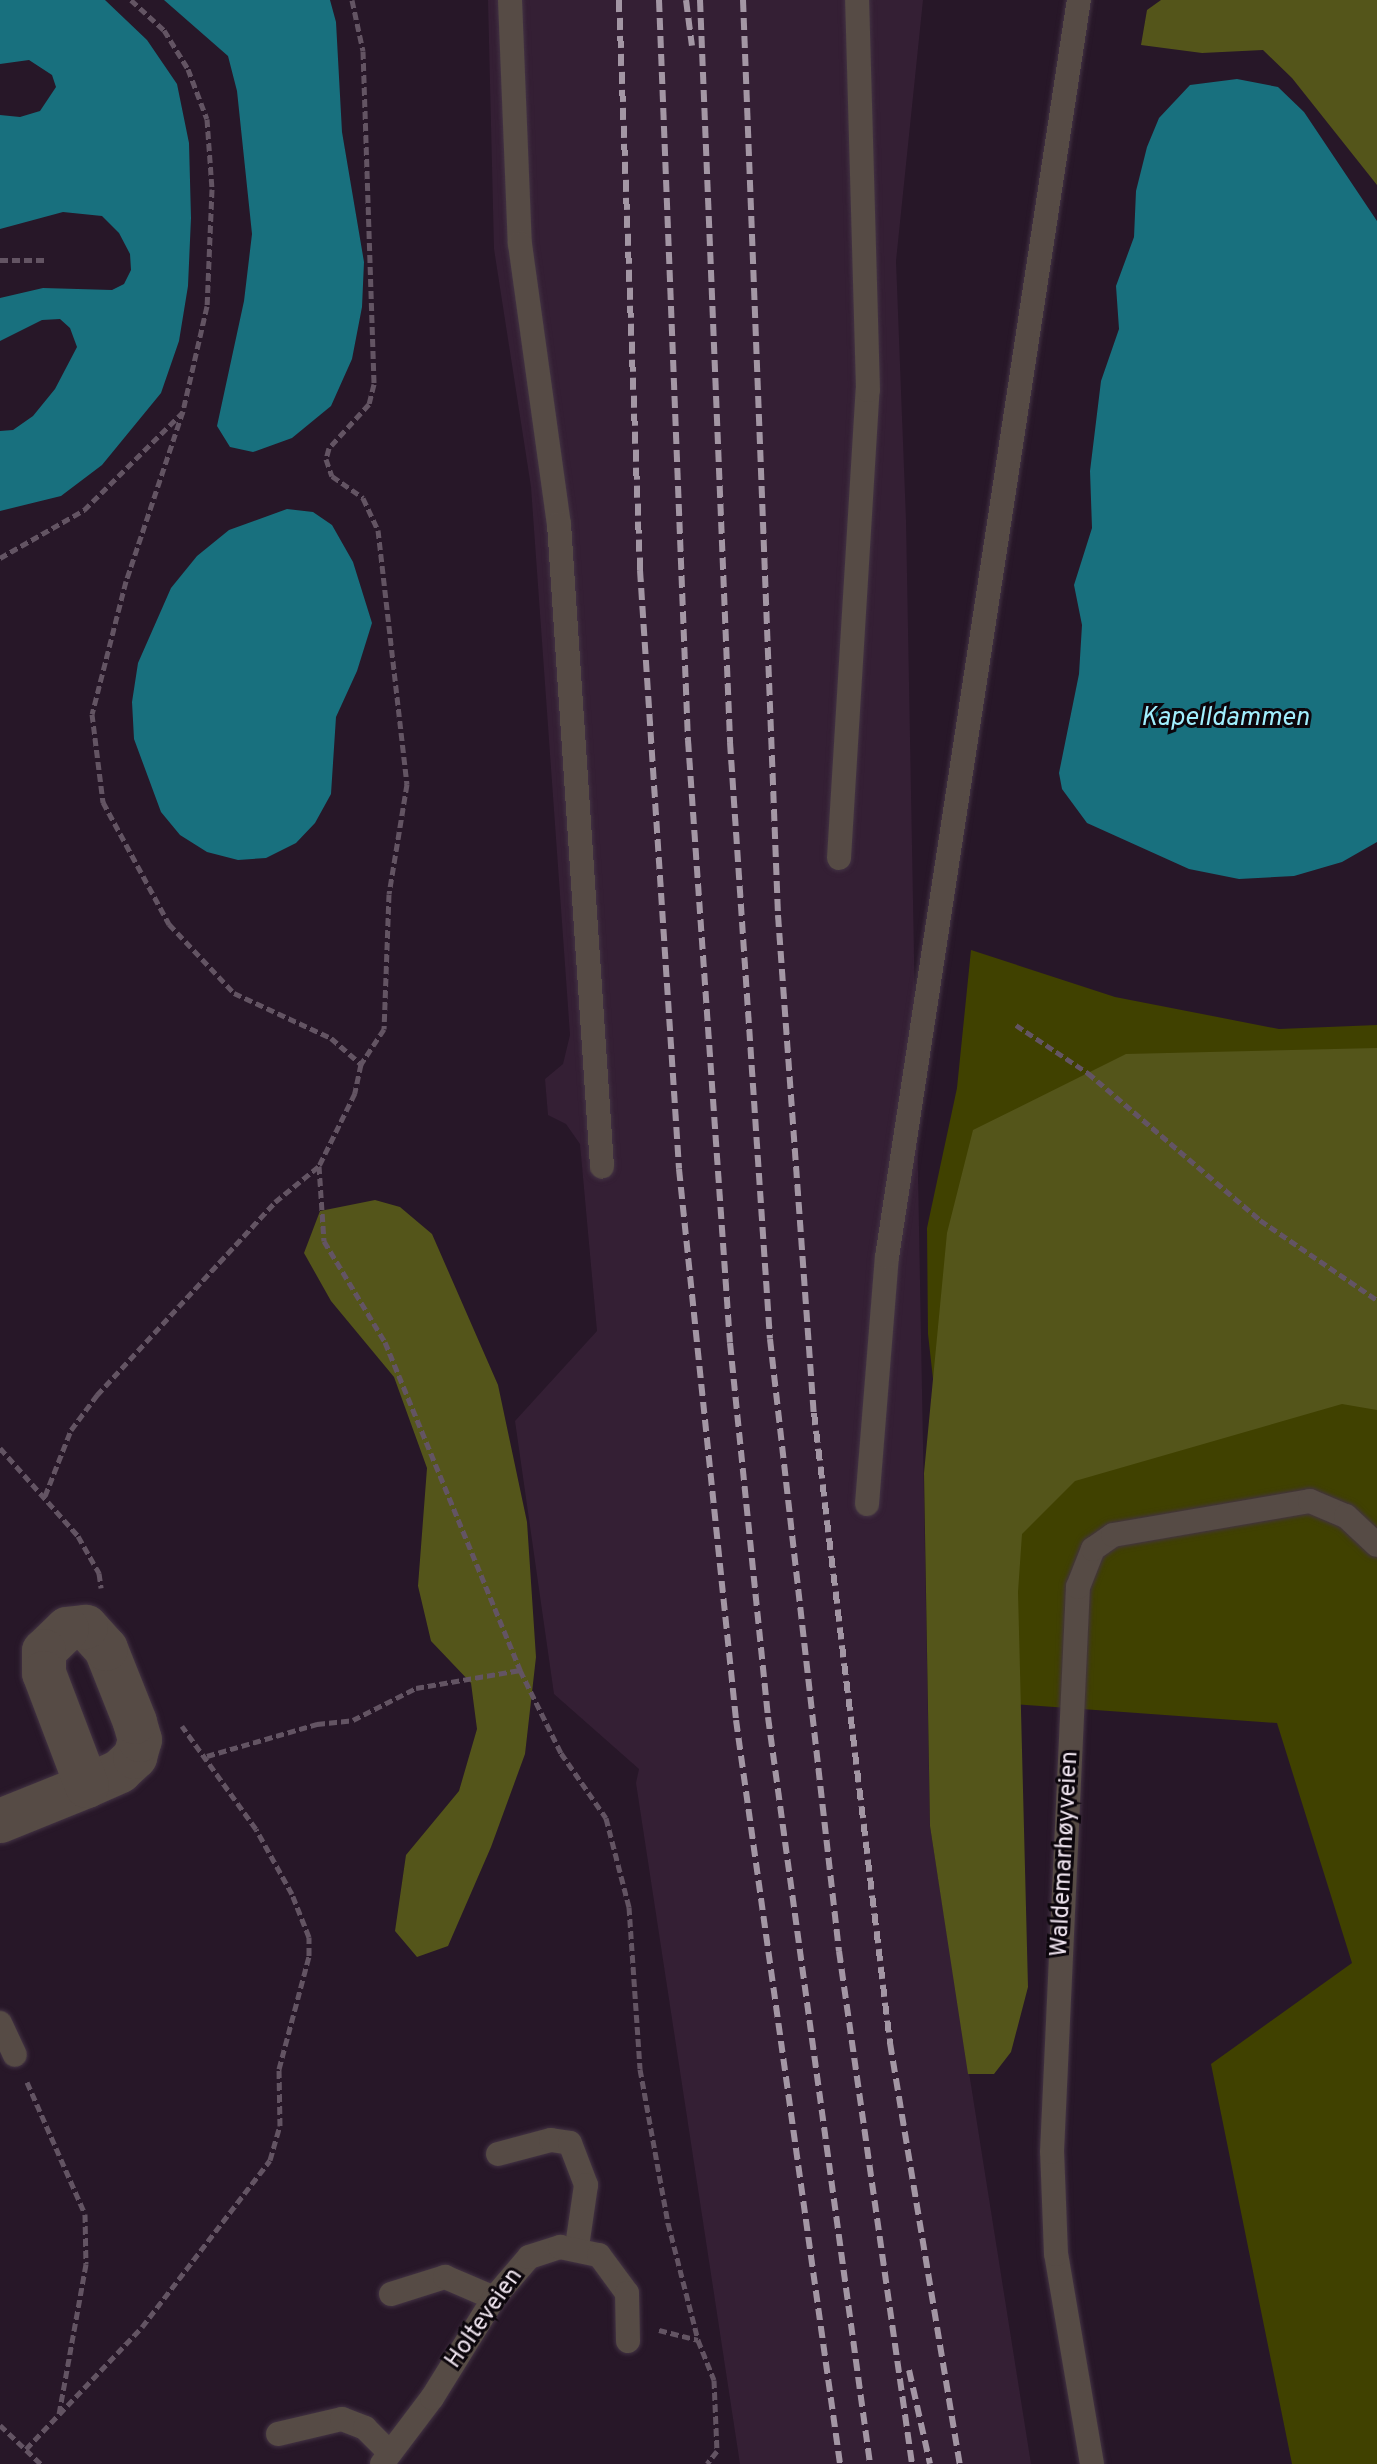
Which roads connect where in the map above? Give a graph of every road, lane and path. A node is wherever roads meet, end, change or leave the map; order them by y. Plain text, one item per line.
1 (131, 0) edge
2 (352, 0) edge
3 (510, 0) edge
4 (857, 0) edge
5 (1079, 0) edge
6 (0, 260) edge
7 (47, 260) dead end
8 (183, 411) junction
9 (0, 558) edge
10 (839, 858) dead end
11 (1016, 1025) dead end
12 (361, 1064) junction
13 (319, 1166) junction
14 (602, 1167) dead end
15 (1377, 1300) edge
16 (0, 1448) edge
17 (45, 1496) junction
18 (867, 1504) dead end
19 (1377, 1545) edge
20 (86, 1627) junction
21 (520, 1670) junction
22 (135, 1722) junction
23 (207, 1756) junction
24 (87, 1786) junction
25 (0, 1821) edge
26 (0, 2023) edge
27 (15, 2055) joint
28 (498, 2154) dead end
29 (577, 2247) junction
30 (391, 2294) dead end
31 (494, 2298) junction
32 (630, 2332) joint
33 (698, 2340) junction
34 (59, 2415) junction
35 (0, 2425) edge
36 (278, 2434) dead end
37 (26, 2449) junction
38 (386, 2458) edge
39 (41, 2464) edge
40 (707, 2464) edge
41 (1092, 2464) edge

1 - 8 path
2 - 12 path
3 - 14 lane
4 - 10 lane
5 - 18 lane
6 - 7 path
8 - 9 path
8 - 12 path
11 - 15 path
12 - 13 path
13 - 17 path
13 - 21 path
16 - 17 path
17 - 20 path
19 - 41 lane, Waldemarhøyveien
20 - 22 street
20 - 24 street
21 - 23 path
21 - 33 path
22 - 23 path
22 - 24 street
23 - 34 path
24 - 25 street
26 - 27 lane
27 - 34 path
28 - 29 lane
29 - 31 lane, Holteveien
29 - 32 lane
30 - 31 lane
31 - 38 lane, Holteveien
32 - 33 path
33 - 40 path
34 - 37 path
35 - 37 path
36 - 38 lane
37 - 39 path

